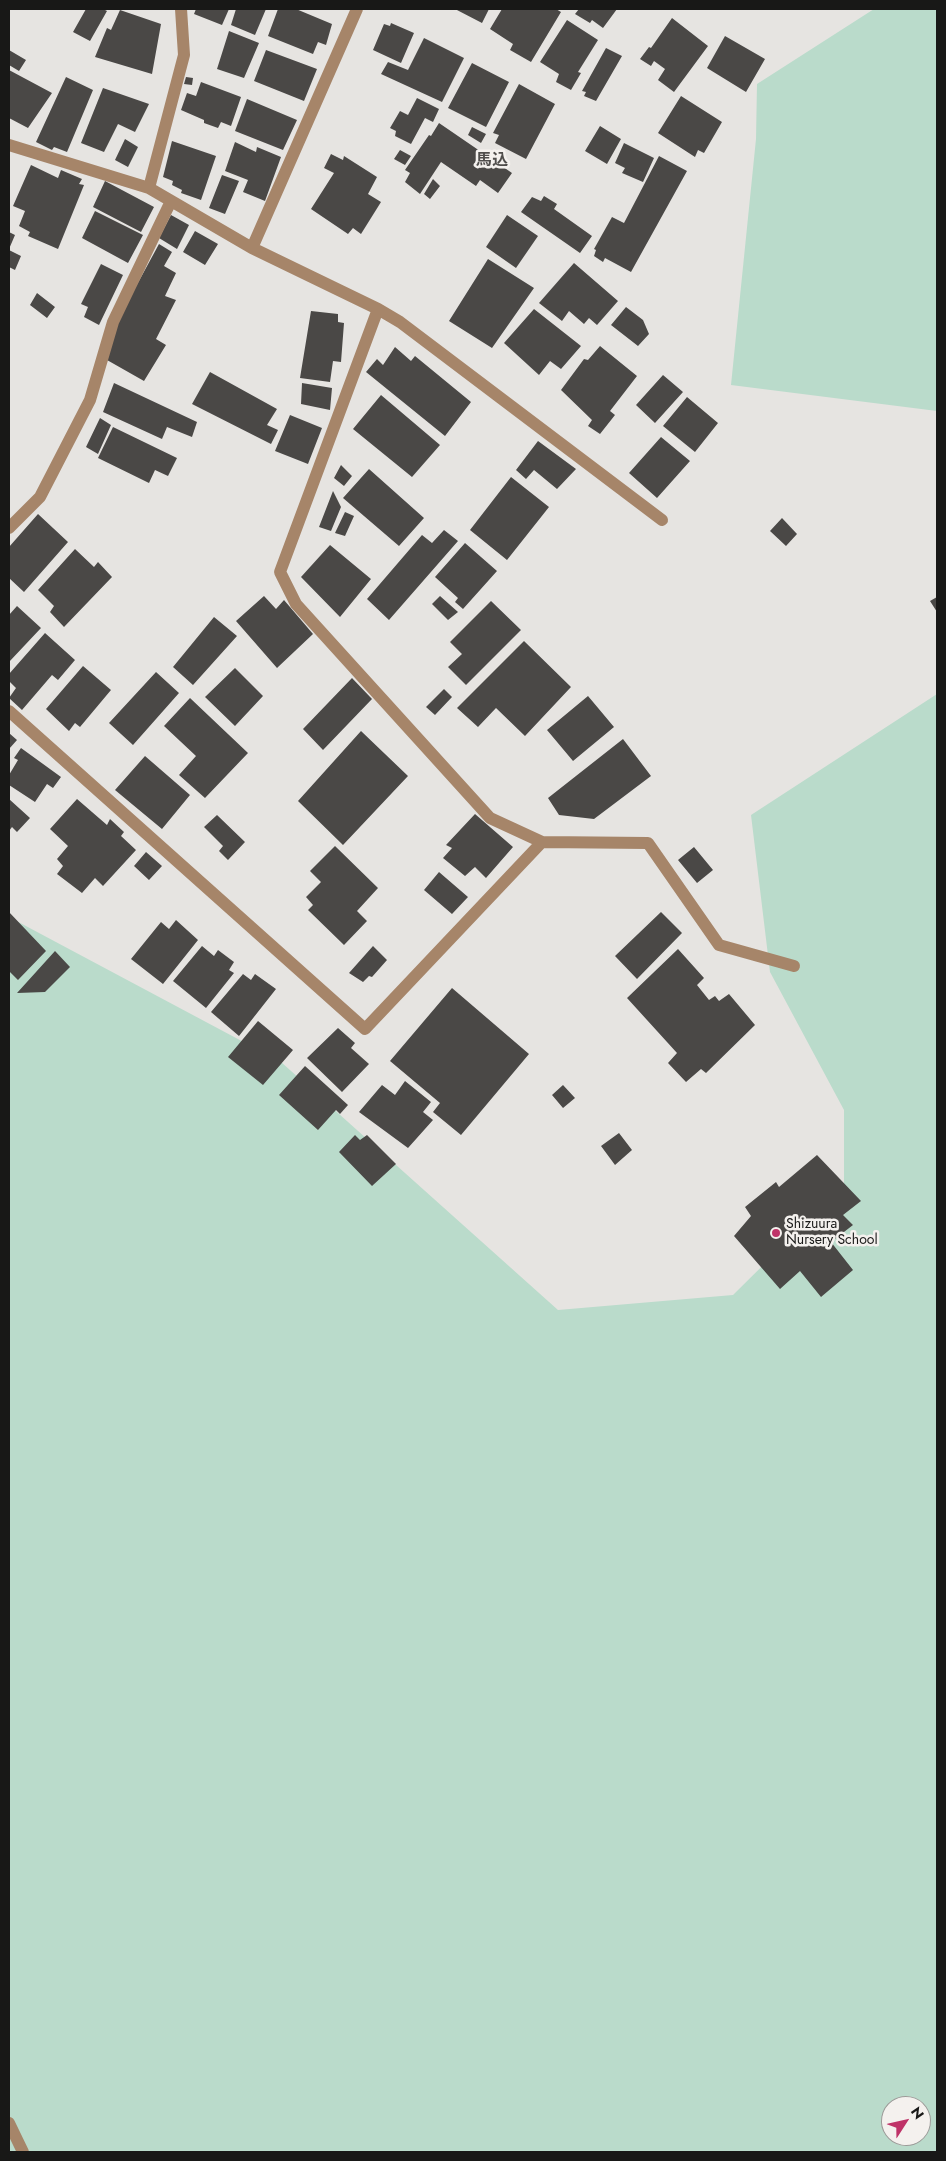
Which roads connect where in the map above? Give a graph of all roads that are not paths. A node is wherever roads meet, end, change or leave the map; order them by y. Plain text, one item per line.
1 (181, 9) edge
2 (357, 9) edge
3 (9, 144) edge
4 (150, 188) junction
5 (171, 201) junction
6 (252, 248) junction
7 (378, 309) junction
8 (662, 520) dead end
9 (9, 528) edge
10 (9, 711) edge
11 (542, 842) junction
12 (794, 966) dead end
13 (9, 2122) edge
14 (22, 2152) edge

1 - 4 street
2 - 6 street
3 - 4 street
4 - 5 street
5 - 6 street
5 - 9 street
6 - 7 street
7 - 8 street
7 - 11 street
10 - 11 street
11 - 12 street
13 - 14 street

